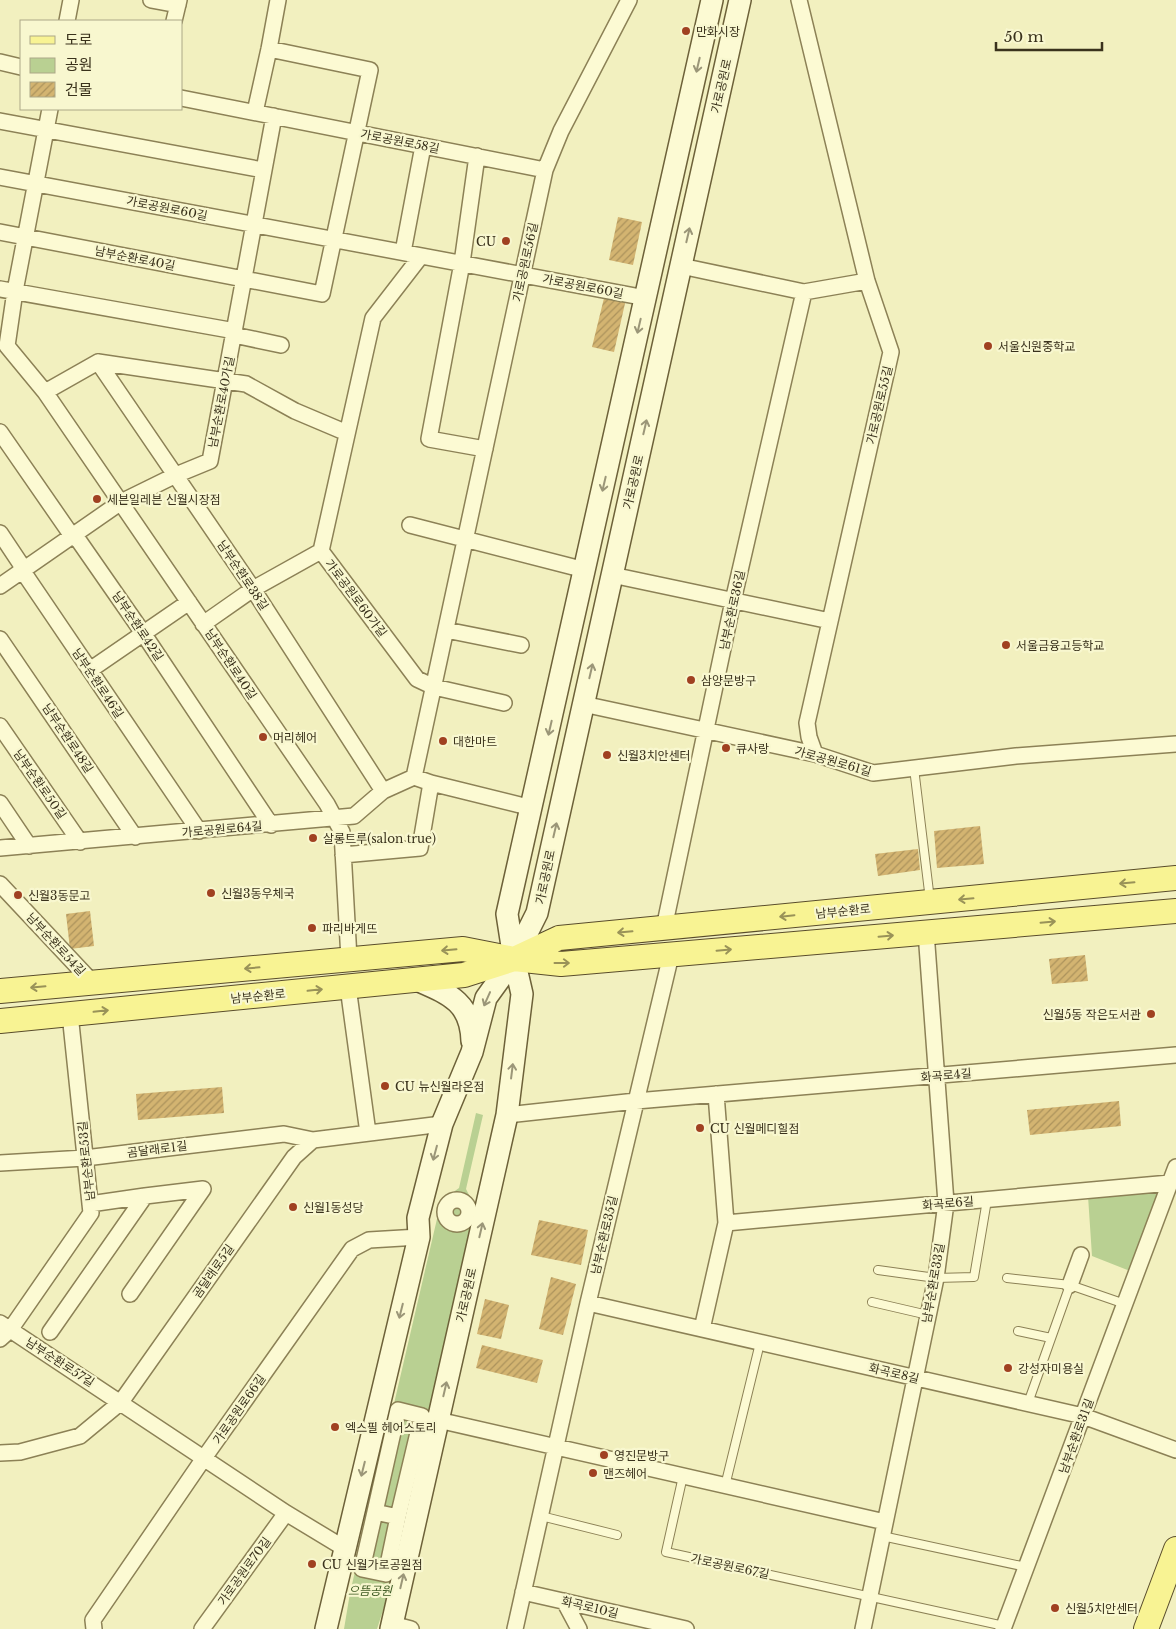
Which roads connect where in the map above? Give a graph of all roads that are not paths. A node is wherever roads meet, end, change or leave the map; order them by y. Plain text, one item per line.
1 (71, 0) edge
2 (151, 0) edge
3 (278, 0) edge
4 (629, 0) edge
5 (712, 0) edge
6 (740, 0) edge
7 (798, 0) edge
8 (178, 3) edge
9 (66, 20) edge
10 (174, 20) edge
11 (269, 49) junction
12 (0, 62) edge
13 (20, 67) edge
14 (182, 98) edge
15 (50, 110) edge
16 (255, 112) junction
17 (274, 116) junction
18 (0, 121) edge
19 (46, 129) junction
20 (357, 132) junction
21 (423, 146) junction
22 (477, 156) junction
23 (264, 170) junction
24 (545, 170) junction
25 (0, 177) edge
26 (35, 184) junction
27 (254, 224) junction
28 (0, 232) edge
29 (25, 237) junction
30 (333, 239) junction
31 (403, 252) junction
32 (421, 256) junction
33 (462, 263) junction
34 (681, 266) junction
35 (522, 274) junction
36 (244, 279) junction
37 (868, 281) junction
38 (8, 290) edge
39 (804, 292) junction
40 (646, 298) junction
41 (234, 333) junction
42 (281, 345) dead end
43 (4, 346) edge
44 (98, 362) junction
45 (226, 380) junction
46 (45, 392) junction
47 (0, 432) edge
48 (347, 433) junction
49 (485, 449) junction
50 (176, 476) junction
51 (121, 502) junction
52 (410, 525) dead end
53 (0, 533) edge
54 (72, 536) junction
55 (466, 539) junction
56 (321, 551) junction
57 (22, 570) junction
58 (585, 570) junction
59 (612, 575) junction
60 (0, 586) edge
61 (253, 590) junction
62 (734, 601) junction
63 (188, 602) junction
64 (830, 621) junction
65 (204, 624) junction
66 (446, 630) junction
67 (143, 633) junction
68 (0, 639) edge
69 (522, 646) dead end
70 (90, 670) junction
71 (434, 687) junction
72 (504, 703) dead end
73 (583, 704) junction
74 (0, 726) edge
75 (706, 730) junction
76 (1176, 744) edge
77 (815, 754) junction
78 (914, 768) junction
79 (414, 777) junction
80 (431, 783) junction
81 (383, 791) junction
82 (0, 803) edge
83 (532, 808) junction
84 (335, 819) junction
85 (271, 825) junction
86 (199, 831) junction
87 (135, 837) junction
88 (80, 842) junction
89 (29, 846) junction
90 (0, 848) edge
91 (343, 855) junction
92 (1176, 878) edge
93 (0, 884) edge
94 (930, 902) junction
95 (1176, 911) edge
96 (664, 928) junction
97 (926, 932) junction
98 (671, 955) junction
99 (349, 959) junction
100 (514, 959) junction
101 (417, 980) junction
102 (92, 982) junction
103 (348, 987) junction
104 (0, 991) edge
105 (70, 1014) junction
106 (0, 1021) edge
107 (472, 1052) junction
108 (1176, 1055) edge
109 (936, 1076) junction
110 (716, 1094) junction
111 (636, 1101) junction
112 (507, 1115) junction
113 (442, 1124) junction
114 (368, 1133) junction
115 (313, 1140) junction
116 (85, 1158) junction
117 (0, 1163) edge
118 (1176, 1167) edge
119 (1170, 1183) junction
120 (146, 1196) junction
121 (987, 1200) junction
122 (946, 1203) junction
123 (90, 1204) junction
124 (445, 1212) dead end
125 (468, 1218) dead end
126 (726, 1223) junction
127 (419, 1237) junction
128 (1081, 1255) dead end
129 (878, 1270) dead end
130 (936, 1278) junction
131 (1007, 1278) dead end
132 (1070, 1285) junction
133 (130, 1294) dead end
134 (872, 1302) dead end
135 (588, 1303) junction
136 (1125, 1304) junction
137 (928, 1314) junction
138 (702, 1329) junction
139 (3, 1330) edge
140 (1018, 1331) dead end
141 (50, 1332) dead end
142 (1051, 1338) junction
143 (760, 1342) junction
144 (916, 1378) junction
145 (121, 1402) junction
146 (1028, 1403) junction
147 (1083, 1416) junction
148 (438, 1420) junction
149 (556, 1448) junction
150 (1176, 1450) edge
151 (0, 1452) edge
152 (204, 1458) junction
153 (684, 1476) junction
154 (725, 1486) junction
155 (376, 1512) junction
156 (286, 1513) junction
157 (541, 1516) junction
158 (398, 1518) junction
159 (884, 1529) junction
160 (617, 1535) dead end
161 (344, 1548) junction
162 (1176, 1549) edge
163 (1026, 1567) junction
164 (523, 1592) junction
165 (870, 1597) junction
166 (564, 1601) junction
167 (398, 1627) edge
168 (1004, 1628) edge
169 (94, 1629) edge
170 (202, 1629) edge
171 (326, 1629) edge
172 (515, 1629) edge
173 (579, 1629) edge
174 (686, 1629) edge
175 (863, 1629) edge
176 (1146, 1629) edge

1 - 9 street
2 - 8 street
3 - 11 street
4 - 24 street, 가로공원로56길
5 -> 40 main road, 가로공원로
34 -> 6 main road, 가로공원로
7 - 37 street, 가로공원로55길
8 - 10 street
11 - 16 street
11 - 20 street
12 - 13 street
14 - 16 street, 가로공원로58길
15 - 19 street, 남부순환로40길
16 - 17 street, 가로공원로58길
17 - 20 street, 가로공원로58길
17 - 23 street, 남부순환로40가길
18 - 19 street
19 - 23 street
19 - 26 street, 남부순환로40길
20 - 21 street, 가로공원로58길
20 - 30 street
21 - 22 street, 가로공원로58길
21 - 31 street
22 - 24 street, 가로공원로58길
22 - 33 street
23 - 27 street, 남부순환로40가길
24 - 35 street, 가로공원로56길
25 - 26 street, 가로공원로60길
26 - 27 street, 가로공원로60길
26 - 29 street, 남부순환로40길
27 - 30 street, 가로공원로60길
27 - 36 street, 남부순환로40가길
28 - 29 street, 남부순환로40길
29 - 36 street, 남부순환로40길
29 - 38 street, 남부순환로40길
30 - 31 street, 가로공원로60길
30 - 36 street
31 - 32 street, 가로공원로60길
32 - 33 street, 가로공원로60길
32 - 48 street, 가로공원로60가길
33 - 35 street, 가로공원로60길
33 - 49 street
34 - 39 street
59 -> 34 main road, 가로공원로
35 - 40 street, 가로공원로60길
35 - 49 street, 가로공원로56길
36 - 41 street, 남부순환로40가길
37 - 39 street
37 - 64 street, 가로공원로55길
38 - 41 street
38 - 43 street, 남부순환로40길
39 - 62 street, 남부순환로36길
40 -> 58 main road, 가로공원로
41 - 42 street
41 - 45 street, 남부순환로40가길
43 - 46 street, 남부순환로40길
44 - 45 street
44 - 46 street
44 - 50 street, 남부순환로38길
45 - 48 street
45 - 50 street, 남부순환로40가길
46 - 51 street, 남부순환로40길
47 - 54 street, 남부순환로42길
48 - 56 street, 가로공원로60가길
49 - 55 street, 가로공원로56길
50 - 51 street, 남부순환로40가길
50 - 61 street, 남부순환로38길
51 - 54 street, 남부순환로40가길
51 - 63 street, 남부순환로40길
52 - 55 street
53 - 57 street, 남부순환로46길
54 - 57 street, 남부순환로40가길
54 - 67 street, 남부순환로42길
55 - 58 street
55 - 66 street, 가로공원로56길
56 - 61 street
56 - 71 street, 가로공원로60가길
57 - 60 street, 남부순환로40가길
57 - 70 street, 남부순환로46길
58 -> 83 main road, 가로공원로
59 - 62 street
73 -> 59 main road, 가로공원로
61 - 65 street
61 - 81 street, 남부순환로38길
62 - 64 street
62 - 75 street, 남부순환로36길
63 - 65 street, 남부순환로40길
63 - 67 street
64 - 77 street, 가로공원로55길
65 - 84 street, 남부순환로40길
66 - 69 street
66 - 71 street, 가로공원로56길
67 - 70 street
67 - 85 street, 남부순환로42길
68 - 87 street, 남부순환로48길
70 - 86 street, 남부순환로46길
71 - 72 street
71 - 79 street, 가로공원로56길
73 - 75 street, 가로공원로61길
100 -> 73 main road, 가로공원로
74 - 88 street, 남부순환로50길
75 - 77 street, 가로공원로61길
75 - 96 street, 남부순환로36길
76 - 78 street, 가로공원로61길
77 - 78 street, 가로공원로61길
78 - 94 lane
79 - 80 street
79 - 81 street, 가로공원로64길
80 - 83 street
80 - 91 street
81 - 84 street, 가로공원로64길
82 - 89 street
83 - 100 main road, 가로공원로
84 - 85 street, 가로공원로64길
84 - 91 street, 남부순환로40길
85 - 86 street, 가로공원로64길
86 - 87 street, 가로공원로64길
87 - 88 street, 가로공원로64길
88 - 89 street, 가로공원로64길
89 - 90 street, 가로공원로64길
91 - 99 street, 남부순환로40길
92 -> 94 main road, 남부순환로
93 - 102 street, 남부순환로54길
94 -> 96 main road, 남부순환로
97 -> 95 main road, 남부순환로
96 -> 100 main road, 남부순환로
98 -> 97 main road, 남부순환로
97 - 109 street, 남부순환로33길
100 -> 98 main road, 남부순환로
98 - 111 street, 남부순환로35길
100 -> 99 main road, 남부순환로
99 -> 102 main road, 남부순환로
100 - 101 main road, 남부순환로
100 -> 107 main road, 가로공원로
112 -> 100 main road, 가로공원로
101 - 103 main road, 남부순환로
101 - 107 main road
102 -> 104 main road, 남부순환로
105 -> 103 main road, 남부순환로
103 - 114 street
105 - 106 main road, 남부순환로
105 - 116 street, 남부순환로53길
107 - 113 main road, 가로공원로
108 - 109 street, 화곡로4길
109 - 110 street, 화곡로4길
109 - 122 street, 남부순환로33길
110 - 111 street, 화곡로4길
110 - 126 street
111 - 112 street, 화곡로4길
111 - 135 street, 남부순환로35길
148 -> 112 main road, 가로공원로
113 - 114 street
113 -> 127 main road, 가로공원로
114 - 115 street
115 - 116 street, 곰달래로1길
115 - 145 street, 곰달래로5길
116 - 117 street, 곰달래로1길
116 - 123 street, 남부순환로53길
118 - 119 street, 남부순환로31길
119 - 121 street, 화곡로6길
119 - 136 street, 남부순환로31길
120 - 123 street
120 - 133 street
120 - 141 street
121 - 122 street, 화곡로6길
121 - 130 lane
122 - 126 street, 화곡로6길
122 - 130 street, 남부순환로33길
123 - 139 street, 남부순환로53길
124 - 125 street
126 - 138 street
127 - 152 street, 가로공원로66길
127 -> 161 main road, 가로공원로
128 - 132 street
129 - 130 lane
130 - 137 street, 남부순환로33길
131 - 132 lane
132 - 136 lane
132 - 142 lane
134 - 137 lane
135 - 138 street, 화곡로8길
135 - 149 street, 남부순환로35길
136 - 147 street, 남부순환로31길
137 - 144 street, 남부순환로33길
138 - 143 street, 화곡로8길
139 - 145 street, 남부순환로57길
140 - 142 lane
142 - 146 lane
143 - 144 street, 화곡로8길
143 - 154 lane
144 - 146 street, 화곡로8길
144 - 159 street, 남부순환로33길
145 - 151 street, 곰달래로5길
145 - 152 street, 남부순환로57길
146 - 147 street, 화곡로8길
147 - 150 street, 화곡로8길
147 - 163 street, 남부순환로31길
148 - 149 street
167 -> 148 main road, 가로공원로
149 - 153 street
149 - 157 street, 남부순환로35길
152 - 156 street
152 - 169 street, 가로공원로66길
153 - 154 street
153 - 165 lane, 가로공원로67길
154 - 159 street
155 - 158 street
155 - 158 street
155 - 158 street
156 - 161 street
156 - 170 street, 가로공원로70길
157 - 160 lane
157 - 164 street, 남부순환로35길
159 - 163 lane
159 - 165 street, 남부순환로33길
161 - 171 main road, 가로공원로
162 - 176 main road
163 - 168 street, 남부순환로31길
164 - 166 street, 화곡로10길
164 - 172 street, 남부순환로35길
165 - 168 lane, 남부순환로31길
165 - 175 street, 남부순환로33길
166 - 173 street
166 - 174 street, 화곡로10길

